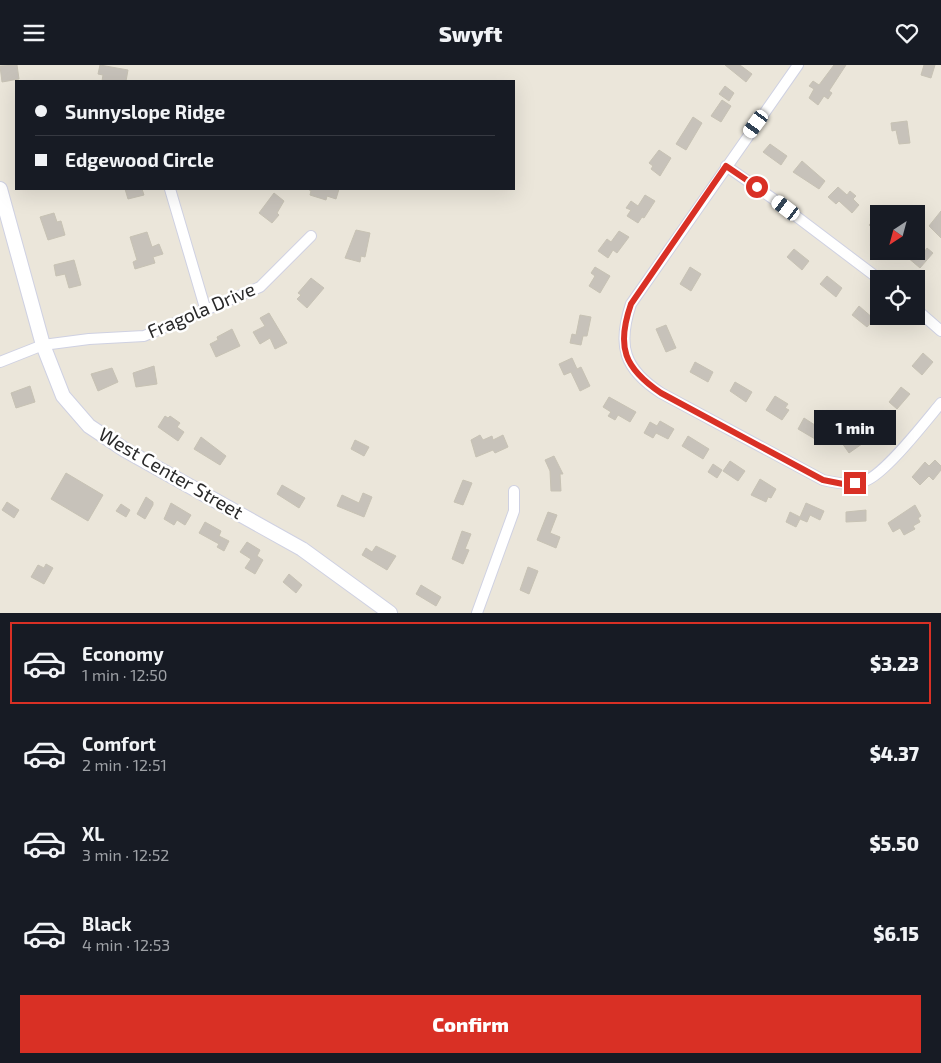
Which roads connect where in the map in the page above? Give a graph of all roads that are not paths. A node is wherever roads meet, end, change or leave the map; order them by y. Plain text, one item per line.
1 (795, 66) edge
2 (726, 166) junction
3 (0, 189) edge
4 (170, 190) edge
5 (311, 236) dead end
6 (870, 272) edge
7 (206, 311) junction
8 (925, 317) edge
9 (941, 331) edge
10 (43, 345) junction
11 (0, 362) edge
12 (941, 403) edge
13 (514, 491) dead end
14 (390, 613) edge
15 (477, 613) edge

1 - 2 street
2 - 6 street
2 - 12 street
3 - 10 street, West Center Street
4 - 7 street
5 - 7 street, Fragola Drive
7 - 10 street, Fragola Drive
8 - 9 street
10 - 11 street, Fragola Drive
10 - 14 street, West Center Street
13 - 15 street

